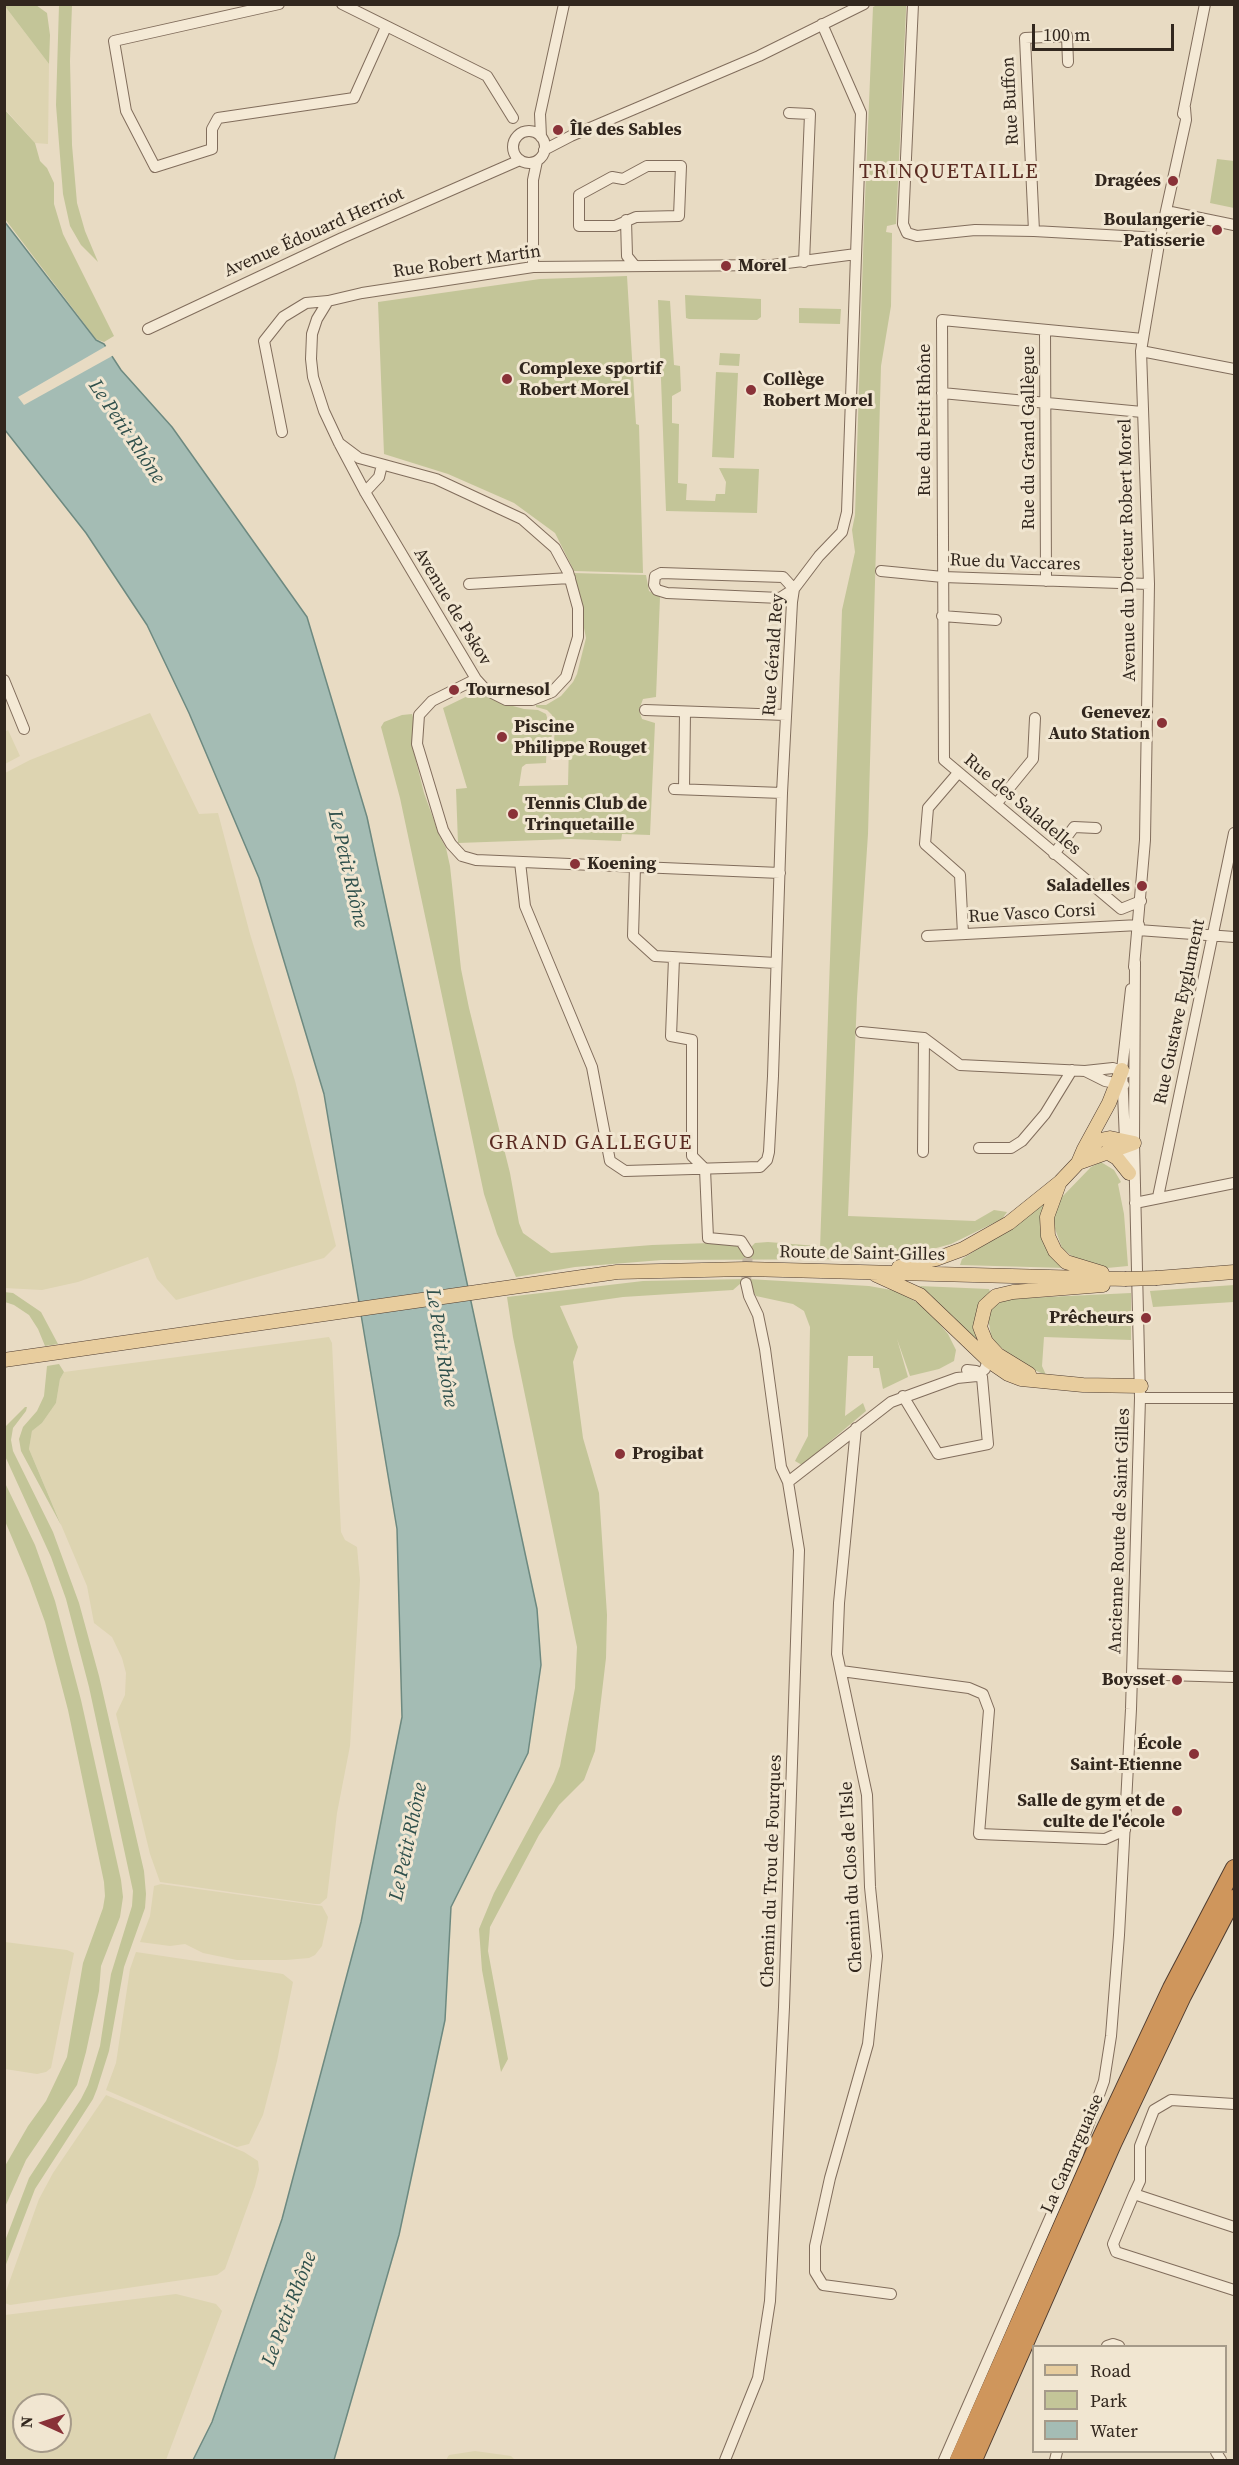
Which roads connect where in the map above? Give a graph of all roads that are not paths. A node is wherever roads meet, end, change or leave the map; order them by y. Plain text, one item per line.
1 (279, 4) edge
2 (342, 4) edge
3 (564, 4) edge
4 (864, 4) edge
5 (913, 4) edge
6 (1205, 4) edge
7 (822, 24) junction
8 (386, 27) junction
9 (1068, 62) dead end
10 (789, 113) dead end
11 (540, 114) junction
12 (524, 134) junction
13 (542, 142) junction
14 (524, 159) junction
15 (1166, 211) junction
16 (626, 220) junction
17 (1234, 225) edge
18 (1034, 231) junction
19 (1160, 238) junction
20 (856, 254) junction
21 (804, 262) junction
22 (635, 266) junction
23 (533, 267) junction
24 (328, 301) junction
25 (148, 329) dead end
26 (1045, 330) junction
27 (1142, 345) junction
28 (1234, 369) edge
29 (942, 393) junction
30 (1045, 404) junction
31 (1142, 412) junction
32 (282, 432) dead end
33 (339, 443) junction
34 (382, 465) junction
35 (365, 492) junction
36 (881, 571) dead end
37 (943, 577) junction
38 (570, 578) junction
39 (1046, 581) junction
40 (469, 584) dead end
41 (1149, 584) junction
42 (794, 589) junction
43 (942, 616) junction
44 (996, 620) dead end
45 (476, 679) junction
46 (4, 680) edge
47 (645, 710) dead end
48 (685, 712) junction
49 (786, 715) junction
50 (1035, 718) dead end
51 (24, 729) dead end
52 (958, 773) junction
53 (782, 793) junction
54 (997, 803) junction
55 (1096, 828) dead end
56 (1234, 833) edge
57 (1054, 854) junction
58 (520, 862) junction
59 (635, 866) junction
60 (780, 873) junction
61 (1141, 901) junction
62 (1121, 909) junction
63 (1117, 926) junction
64 (1138, 928) junction
65 (963, 934) junction
66 (927, 936) dead end
67 (1214, 936) junction
68 (1234, 937) edge
69 (674, 958) junction
70 (1135, 962) junction
71 (777, 963) junction
72 (861, 1032) dead end
73 (924, 1038) junction
74 (1072, 1070) junction
75 (1122, 1070) junction
76 (1085, 1071) junction
77 (1134, 1084) junction
78 (1120, 1085) junction
79 (1128, 1143) junction
80 (979, 1148) dead end
81 (1084, 1149) junction
82 (923, 1152) dead end
83 (1107, 1152) junction
84 (1078, 1162) junction
85 (705, 1169) junction
86 (1130, 1173) junction
87 (1060, 1182) junction
88 (1234, 1183) edge
89 (1158, 1197) junction
90 (1135, 1203) junction
91 (748, 1252) dead end
92 (866, 1271) junction
93 (1234, 1272) edge
94 (1125, 1279) junction
95 (746, 1282) tunnel mouth
96 (1139, 1291) joint
97 (987, 1355) junction
98 (4, 1360) edge
99 (967, 1370) junction
100 (981, 1374) junction
101 (957, 1378) junction
102 (1141, 1392) junction
103 (903, 1396) junction
104 (1234, 1398) edge
105 (856, 1428) junction
106 (788, 1482) junction
107 (841, 1671) junction
108 (1132, 1674) junction
109 (1234, 1677) edge
110 (1125, 1830) junction
111 (1234, 1868) edge
112 (1234, 1898) edge
113 (1234, 2103) edge
114 (1134, 2194) junction
115 (1234, 2227) edge
116 (1234, 2289) edge
117 (891, 2294) dead end
118 (725, 2460) edge
119 (944, 2460) edge
120 (958, 2460) edge
121 (974, 2460) edge

1 - 8 street
2 - 8 street
3 - 11 street
4 - 7 street
5 - 18 street
6 - 15 street, Avenue du Docteur Robert Morel
7 - 13 street
7 - 20 street, Rue Gérald Rey
8 - 12 street
9 - 18 street, Rue Buffon
10 - 21 street
11 - 12 street
11 - 13 street
12 - 13 street
12 - 14 street
13 - 14 street
14 - 23 street
14 - 25 street, Avenue Édouard Herriot
15 - 17 street
15 - 19 street, Avenue du Docteur Robert Morel
16 - 16 street
16 - 22 street
18 - 19 street
19 - 27 street, Avenue du Docteur Robert Morel
20 - 21 street, Rue Robert Martin
20 - 42 street, Rue Gérald Rey
21 - 22 street, Rue Robert Martin
22 - 23 street, Rue Robert Martin
23 - 24 street, Rue Robert Martin
24 - 32 street, Rue Robert Martin
24 - 33 street, Avenue de Pskov
26 - 27 street, Rue du Petit Rhône
26 - 29 street, Rue du Petit Rhône
26 - 30 street, Rue du Grand Gallègue
27 - 28 street, Rue du Petit Rhône
27 - 31 street, Avenue du Docteur Robert Morel
29 - 30 street
29 - 37 street, Rue du Petit Rhône
30 - 31 street
30 - 39 street, Rue du Grand Gallègue
31 - 41 street, Avenue du Docteur Robert Morel
33 - 34 street, Avenue de Pskov
33 - 35 street, Avenue de Pskov
34 - 35 street
34 - 38 street, Avenue de Pskov
35 - 45 street, Avenue de Pskov
36 - 37 street, Rue du Vaccares
37 - 39 street, Rue du Vaccares
37 - 43 street, Rue des Saladelles
38 - 40 street
38 - 45 street, Avenue de Pskov
39 - 41 street, Rue du Vaccares
41 - 61 street, Avenue du Docteur Robert Morel
42 - 42 street
42 - 49 street, Rue Gérald Rey
43 - 44 street
43 - 52 street, Rue des Saladelles
45 - 58 street
46 - 51 street
47 - 48 street
48 - 49 street
48 - 53 street
49 - 53 street, Rue Gérald Rey
50 - 54 street
52 - 54 street, Rue des Saladelles
52 - 65 street
53 - 60 street, Rue Gérald Rey
54 - 57 street, Rue des Saladelles
55 - 57 street
56 - 67 street, Rue Gustave Eyglument
57 - 62 street, Rue des Saladelles
58 - 59 street
58 - 85 street
59 - 60 street
59 - 69 street
60 - 71 street, Rue Gérald Rey
61 - 62 street
61 - 64 street, Avenue du Docteur Robert Morel
62 - 63 street
63 - 64 street, Rue Vasco Corsi
63 - 65 street, Rue Vasco Corsi
64 - 67 street, Rue Vasco Corsi
64 - 70 street, Avenue du Docteur Robert Morel
65 - 66 street, Rue Vasco Corsi
67 - 68 street, Rue Vasco Corsi
67 - 89 street, Rue Gustave Eyglument
69 - 71 street
69 - 85 street
70 - 75 street, Avenue du Docteur Robert Morel
70 - 77 street, Avenue du Docteur Robert Morel
71 - 85 street, Rue Gérald Rey
72 - 73 street
73 - 74 street
73 - 82 street
74 - 76 street
74 - 80 street
75 - 76 street
75 - 77 street
75 - 78 main road
76 - 78 street
77 - 78 street
77 - 79 street, Avenue du Docteur Robert Morel
78 - 79 street, Avenue du Docteur Robert Morel
78 - 81 main road
79 - 81 main road
79 - 83 main road
79 - 86 street, Avenue du Docteur Robert Morel
79 - 90 street, Avenue du Docteur Robert Morel
81 - 84 main road
83 - 84 main road
83 - 86 main road
84 - 87 main road
85 - 91 street
86 - 90 street, Avenue du Docteur Robert Morel
87 - 92 main road
87 - 94 main road
88 - 89 street
89 - 90 street
90 - 96 street, Avenue du Docteur Robert Morel
92 - 94 main road, Route de Saint-Gilles
92 - 97 main road
92 - 98 main road, Route de Saint-Gilles
93 - 94 main road, Route de Saint-Gilles, bridge
94 - 97 main road
95 - 106 street, Chemin du Trou de Fourques
96 - 102 street, Ancienne Route de Saint Gilles
97 - 99 street
97 - 100 street
97 - 102 main road
99 - 100 street
99 - 101 street
100 - 101 street
100 - 103 street
101 - 103 street
102 - 104 street
102 - 108 street, Ancienne Route de Saint Gilles
103 - 105 street
105 - 106 street
105 - 107 street, Chemin du Clos de l'Isle
106 - 118 street, Chemin du Trou de Fourques
107 - 110 street
107 - 117 street, Chemin du Clos de l'Isle
108 - 109 street
108 - 110 street, Ancienne Route de Saint Gilles
110 - 119 street, Ancienne Route de Saint Gilles
111 - 120 highway, La Camarguaise
112 - 121 highway, La Camarguaise
113 - 114 street
114 - 115 street
114 - 116 street

